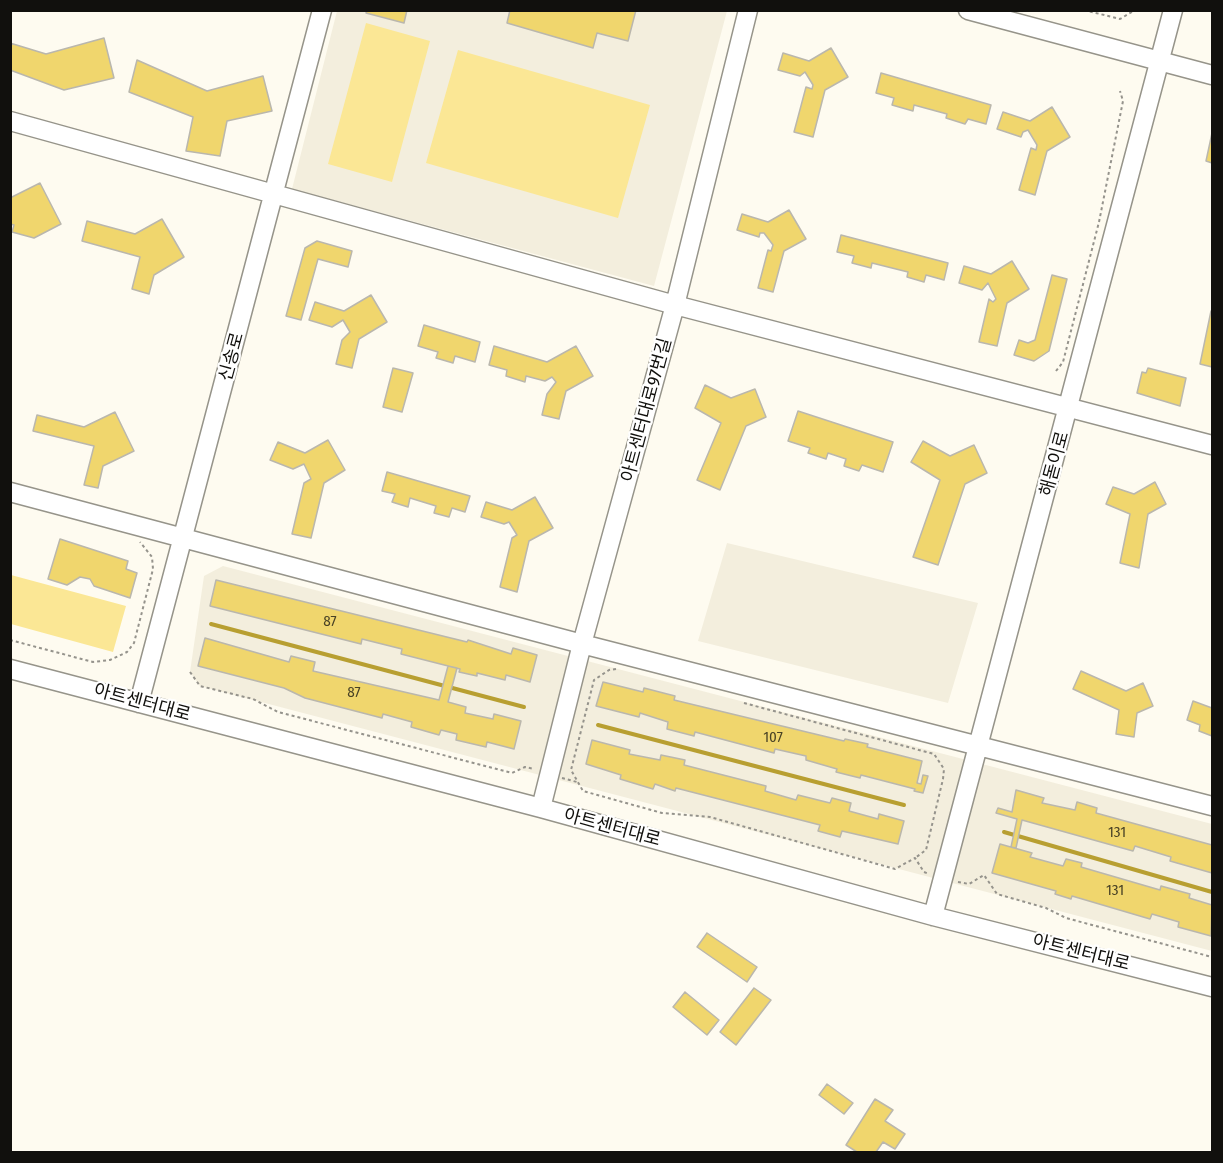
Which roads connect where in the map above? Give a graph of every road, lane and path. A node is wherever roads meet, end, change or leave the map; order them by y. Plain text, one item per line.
1 (322, 10) edge
2 (748, 10) edge
3 (968, 10) edge
4 (1084, 10) edge
5 (1135, 10) edge
6 (1173, 10) edge
7 (1160, 61) junction
8 (1212, 75) edge
9 (1120, 91) dead end
10 (10, 121) edge
11 (274, 195) junction
12 (675, 305) junction
13 (1056, 371) dead end
14 (1070, 407) junction
15 (1212, 445) edge
16 (10, 492) edge
17 (133, 538) dead end
18 (185, 538) junction
19 (10, 640) edge
20 (582, 644) junction
21 (10, 669) edge
22 (620, 669) dead end
23 (190, 672) dead end
24 (740, 702) dead end
25 (140, 703) junction
26 (981, 745) junction
27 (538, 770) dead end
28 (566, 779) dead end
29 (577, 782) junction
30 (1212, 806) edge
31 (541, 808) junction
32 (915, 858) junction
33 (924, 872) dead end
34 (963, 883) dead end
35 (933, 916) junction
36 (1212, 957) edge
37 (1212, 987) edge

1 - 11 street, 신송로
2 - 12 street, 아트센터대로97번길
3 - 7 street
4 - 5 path
6 - 7 street, 해돋이로
7 - 8 street
7 - 14 street, 해돋이로
9 - 13 path
10 - 11 street
11 - 12 street
11 - 18 street, 신송로
12 - 14 street
12 - 20 street, 아트센터대로97번길
14 - 15 street
14 - 26 street, 해돋이로
16 - 18 street
17 - 19 path
18 - 20 street
18 - 25 street, 신송로
20 - 26 street
20 - 31 street, 아트센터대로97번길
21 - 25 street, 아트센터대로
22 - 29 path
23 - 27 path
24 - 32 path
25 - 31 street, 아트센터대로
26 - 30 street
26 - 35 street, 해돋이로
28 - 29 path
29 - 32 path
31 - 35 street, 아트센터대로
32 - 33 path
34 - 36 path
35 - 37 street, 아트센터대로

